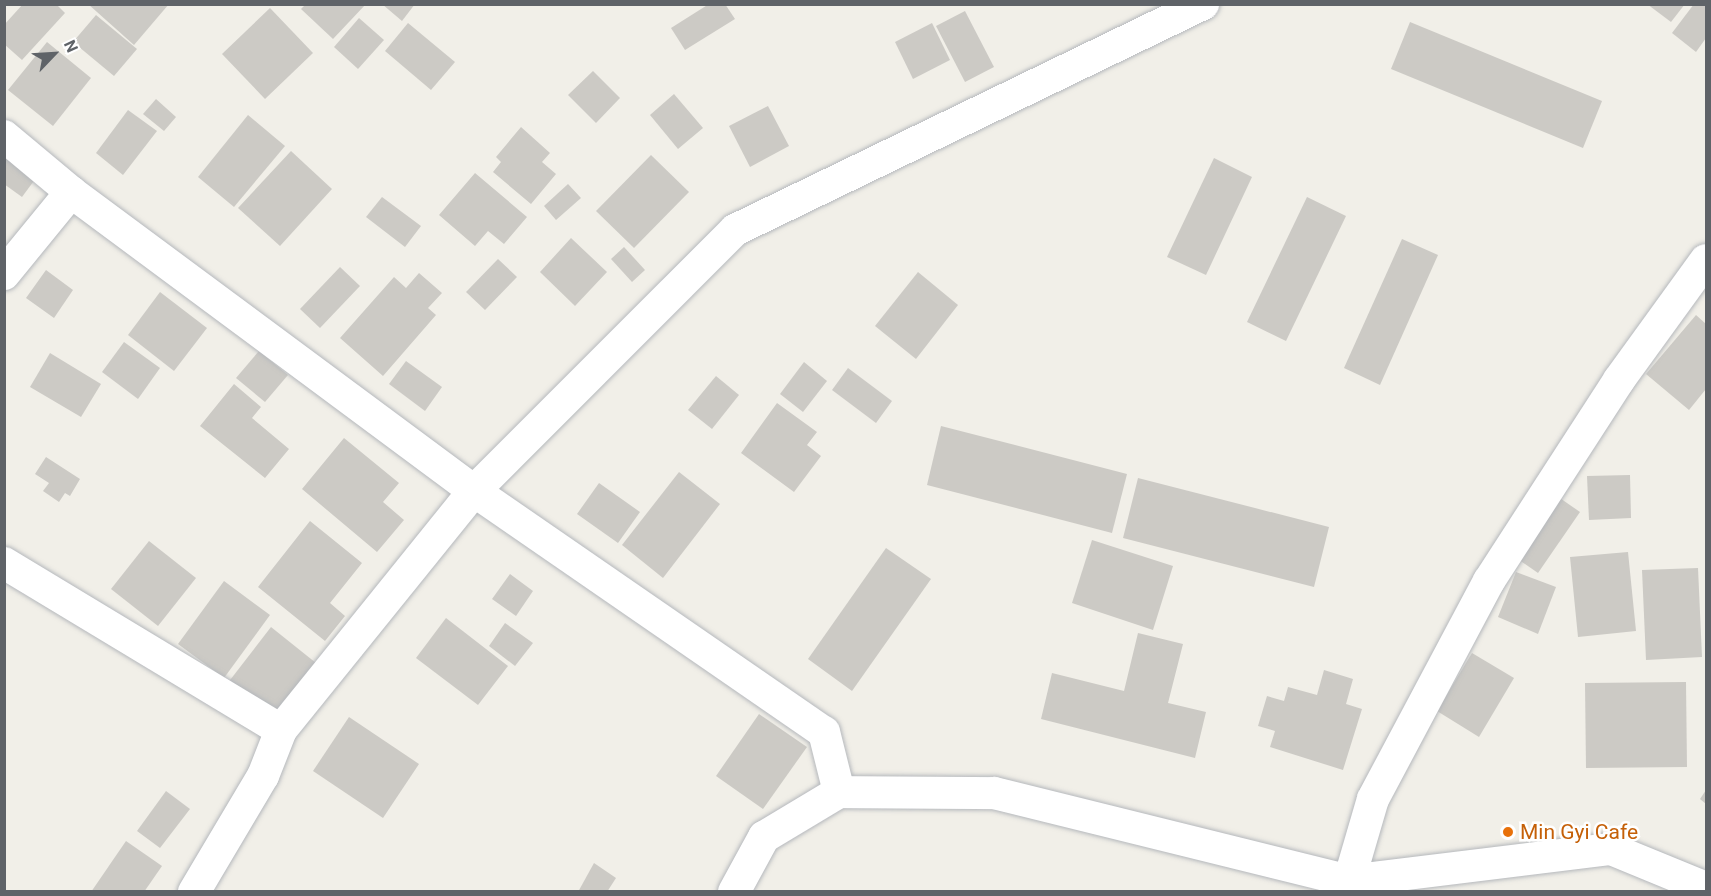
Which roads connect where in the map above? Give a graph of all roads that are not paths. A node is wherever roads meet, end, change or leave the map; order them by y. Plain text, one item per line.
1 (1203, 4) edge
2 (4, 136) edge
3 (71, 192) junction
4 (1707, 260) edge
5 (4, 274) edge
6 (474, 491) junction
7 (4, 563) edge
8 (281, 730) junction
9 (839, 792) junction
10 (1349, 881) junction
11 (1707, 888) edge
12 (194, 891) edge
13 (734, 891) edge

1 - 6 street
2 - 3 street
3 - 5 street
3 - 6 street
4 - 10 street
6 - 8 street
6 - 9 street
7 - 8 street
8 - 12 street
9 - 10 street
9 - 13 street
10 - 11 street

